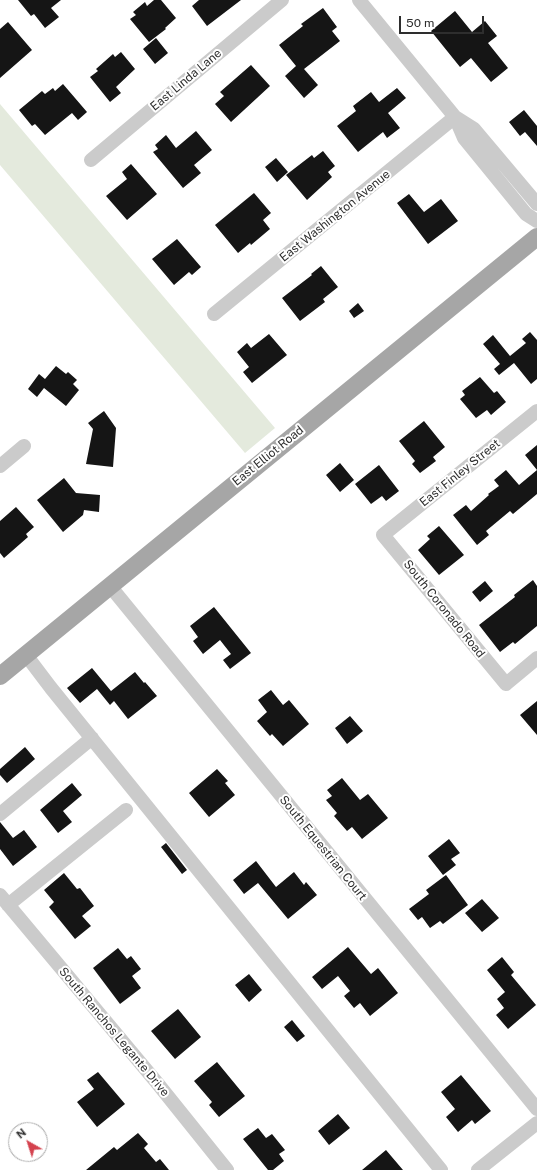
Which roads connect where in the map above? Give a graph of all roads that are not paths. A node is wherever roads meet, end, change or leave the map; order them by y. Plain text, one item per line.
1 (282, 0) edge
2 (359, 0) edge
3 (455, 117) junction
4 (91, 160) dead end
5 (537, 204) edge
6 (537, 221) edge
7 (537, 237) edge
8 (214, 314) dead end
9 (537, 411) edge
10 (24, 446) dead end
11 (0, 466) edge
12 (384, 535) joint
13 (110, 586) junction
14 (26, 655) junction
15 (537, 658) edge
16 (0, 676) edge
17 (92, 738) junction
18 (126, 810) dead end
19 (0, 814) edge
20 (4, 900) edge
21 (537, 1109) edge
22 (537, 1123) edge
23 (227, 1170) edge
24 (441, 1170) edge
25 (478, 1170) edge

1 - 4 street, East Linda Lane
2 - 3 street
3 - 5 street
3 - 6 street
3 - 8 street, East Washington Avenue
7 - 13 main road, East Elliot Road
9 - 12 street, East Finley Street
10 - 11 street
12 - 15 street, South Coronado Road
13 - 14 main road, East Elliot Road
13 - 21 street, South Equestrian Court
14 - 16 main road, East Elliot Road
14 - 17 street
17 - 19 street
17 - 24 street
18 - 20 street
20 - 23 street, South Ranchos Legante Drive
22 - 25 street

